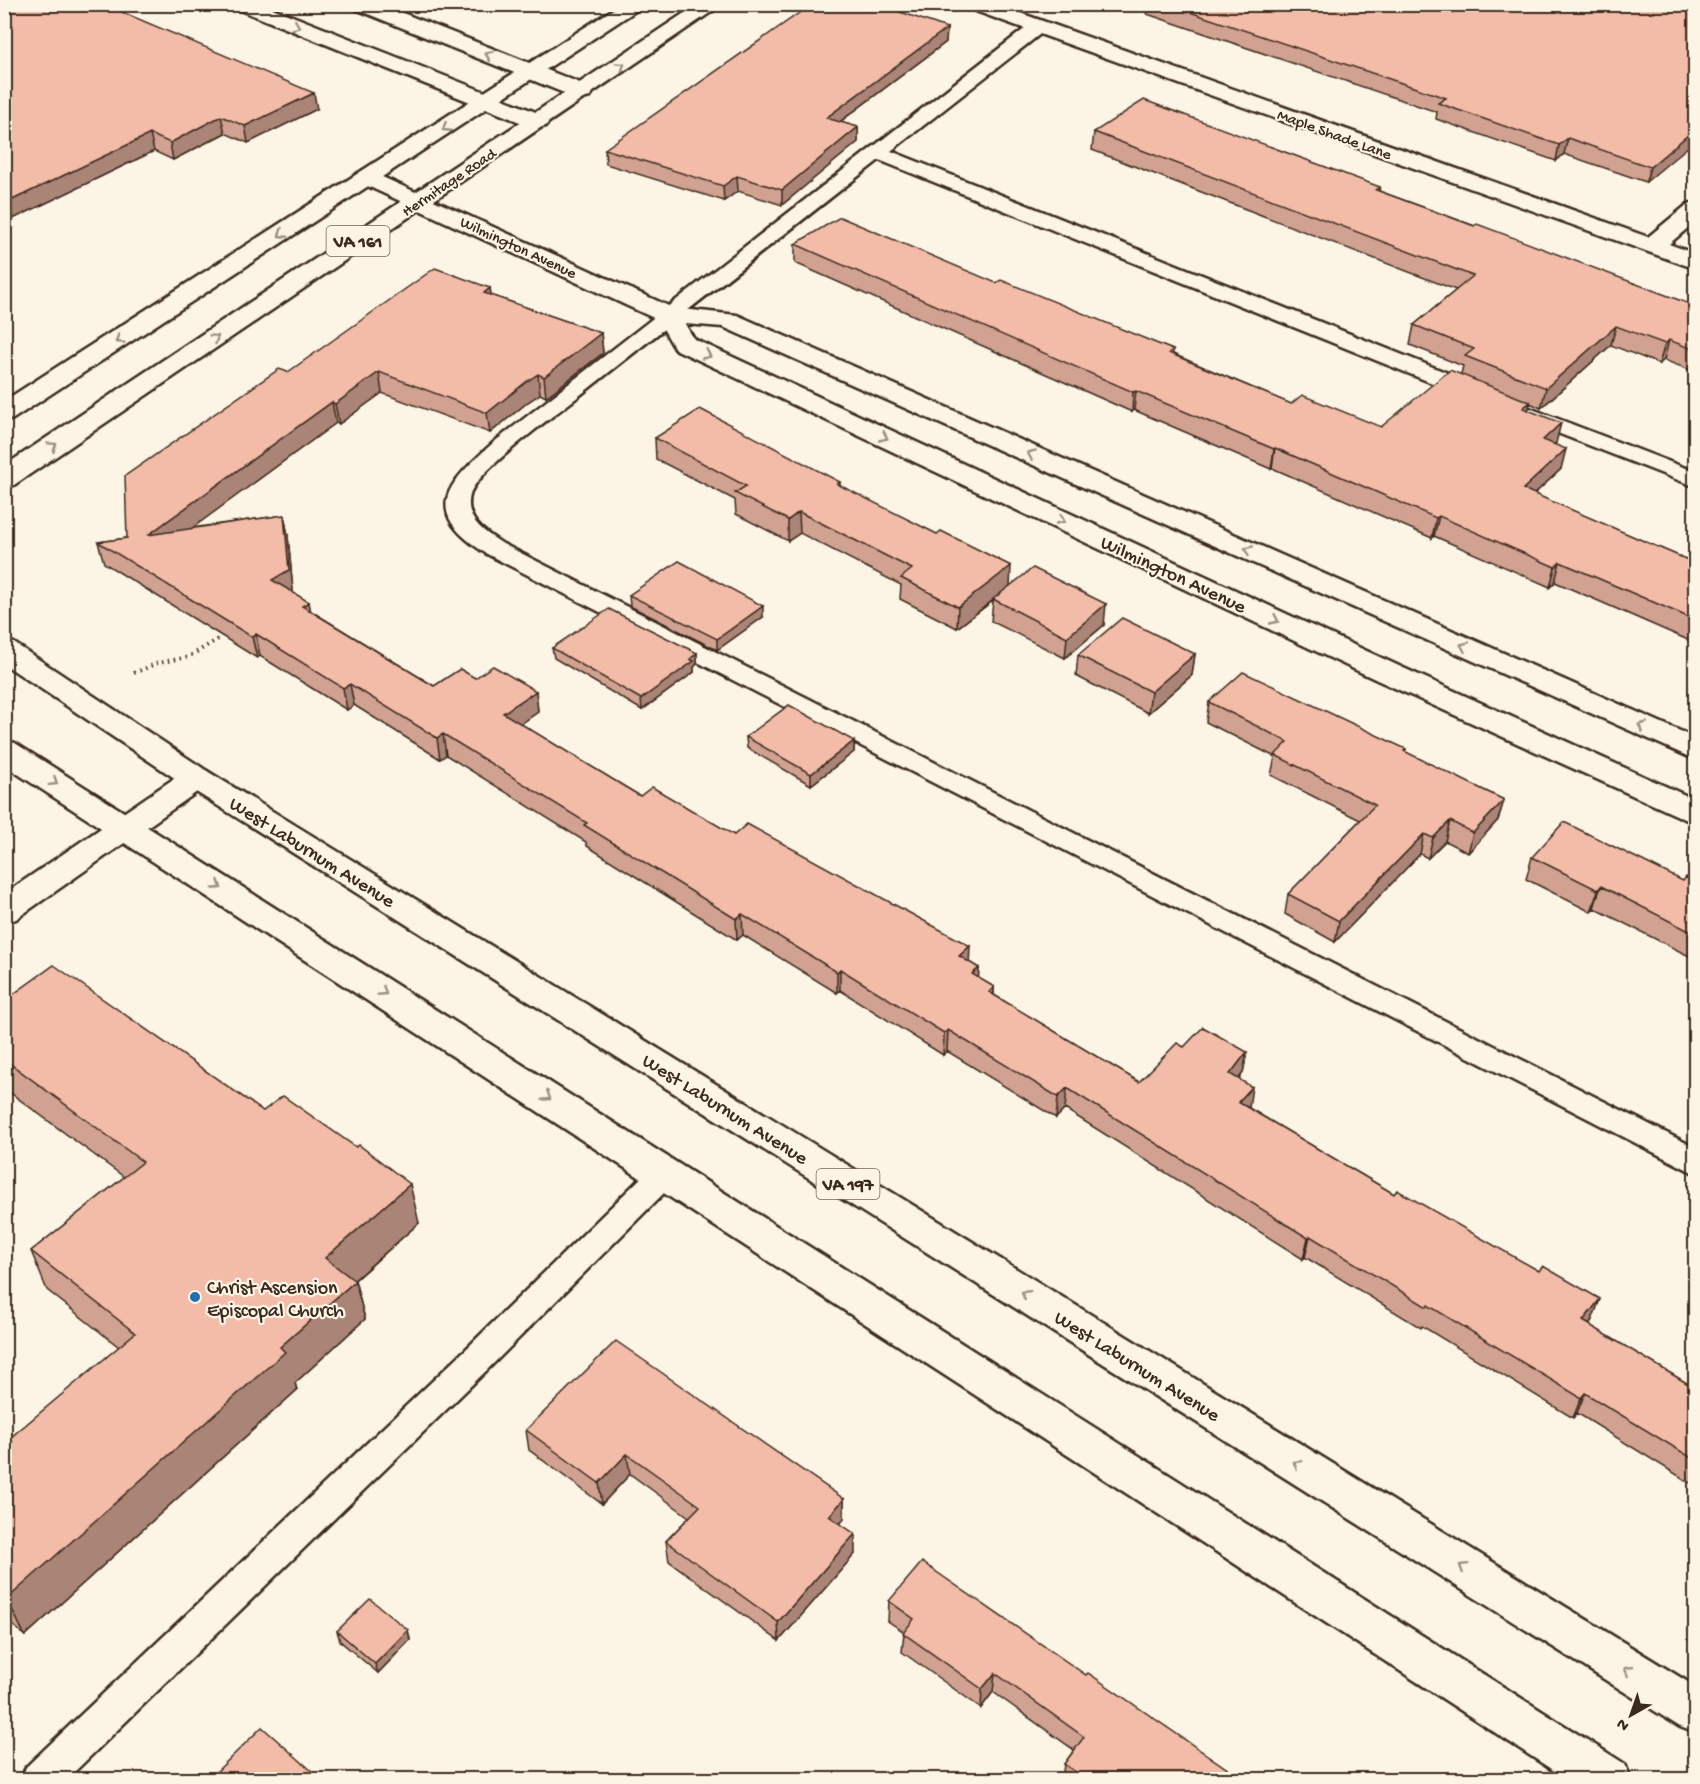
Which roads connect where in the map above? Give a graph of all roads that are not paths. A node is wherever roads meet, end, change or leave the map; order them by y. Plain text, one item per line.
1 (242, 4) edge
2 (360, 4) edge
3 (636, 4) edge
4 (713, 4) edge
5 (974, 4) edge
6 (1038, 27) junction
7 (532, 72) junction
8 (582, 92) junction
9 (486, 102) junction
10 (538, 121) junction
11 (877, 152) junction
12 (369, 178) junction
13 (420, 200) junction
14 (1695, 209) edge
15 (1652, 246) junction
16 (1695, 262) edge
17 (668, 315) junction
18 (4, 413) edge
19 (4, 479) edge
20 (1695, 480) edge
21 (1343, 592) junction
22 (1302, 633) junction
23 (4, 650) edge
24 (4, 750) edge
25 (1695, 750) edge
26 (196, 778) junction
27 (1695, 813) edge
28 (125, 827) junction
29 (4, 911) edge
30 (1695, 1162) edge
31 (665, 1173) junction
32 (1695, 1712) edge
33 (39, 1779) edge
34 (1609, 1779) edge

1 -> 9 main road
7 -> 2 main road
3 - 7 main road, VA 161
8 -> 4 main road, Hermitage Road / VA 161
5 - 6 main road, Maple Shade Lane
6 - 11 lane
6 - 15 main road, Maple Shade Lane
7 - 8 main road
7 - 9 main road, VA 161
8 - 10 main road, Hermitage Road / VA 161
9 - 10 main road
9 -> 12 main road, VA 161
10 - 13 main road, Hermitage Road / VA 161
11 - 17 lane
11 - 20 lane
12 - 13 main road, Wilmington Avenue
12 -> 18 main road, VA 161
13 - 17 main road, Wilmington Avenue
19 -> 13 main road, Hermitage Road / VA 161
14 - 15 main road
15 - 16 main road, Maple Shade Lane
21 -> 17 main road, Wilmington Avenue
17 -> 22 main road, Wilmington Avenue
17 - 30 lane
21 - 22 main road
25 -> 21 main road, Wilmington Avenue
22 - 27 main road, Wilmington Avenue
23 - 26 main road, West Laburnum Avenue / VA 197
24 -> 28 main road
26 - 28 main road
32 -> 26 main road, West Laburnum Avenue / VA 197
28 - 29 main road
28 -> 31 main road
31 - 33 lane
31 - 34 main road

